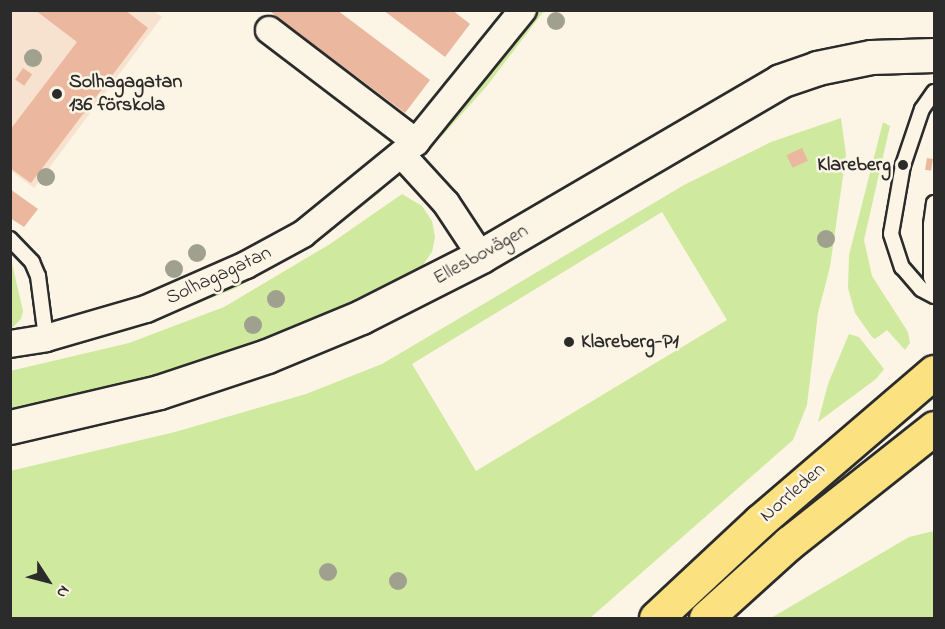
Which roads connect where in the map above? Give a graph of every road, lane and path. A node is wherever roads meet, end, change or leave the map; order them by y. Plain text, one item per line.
1 (523, 10) edge
2 (269, 30) dead end
3 (934, 55) edge
4 (934, 92) edge
5 (409, 149) junction
6 (934, 203) edge
7 (10, 239) edge
8 (481, 256) junction
9 (934, 285) edge
10 (934, 296) edge
11 (46, 338) junction
12 (10, 344) edge
13 (934, 372) edge
14 (10, 427) edge
15 (934, 428) edge
16 (656, 618) edge
17 (706, 618) edge

1 - 5 street, Solhagagatan
2 - 5 street
3 - 8 main road, Ellesbovägen
4 - 10 lane
5 - 8 street
5 - 11 street, Solhagagatan
6 - 9 lane
7 - 11 lane
8 - 14 main road, Ellesbovägen
11 - 12 street, Solhagagatan
13 - 16 highway, Norrleden
15 - 17 highway, Norrleden

